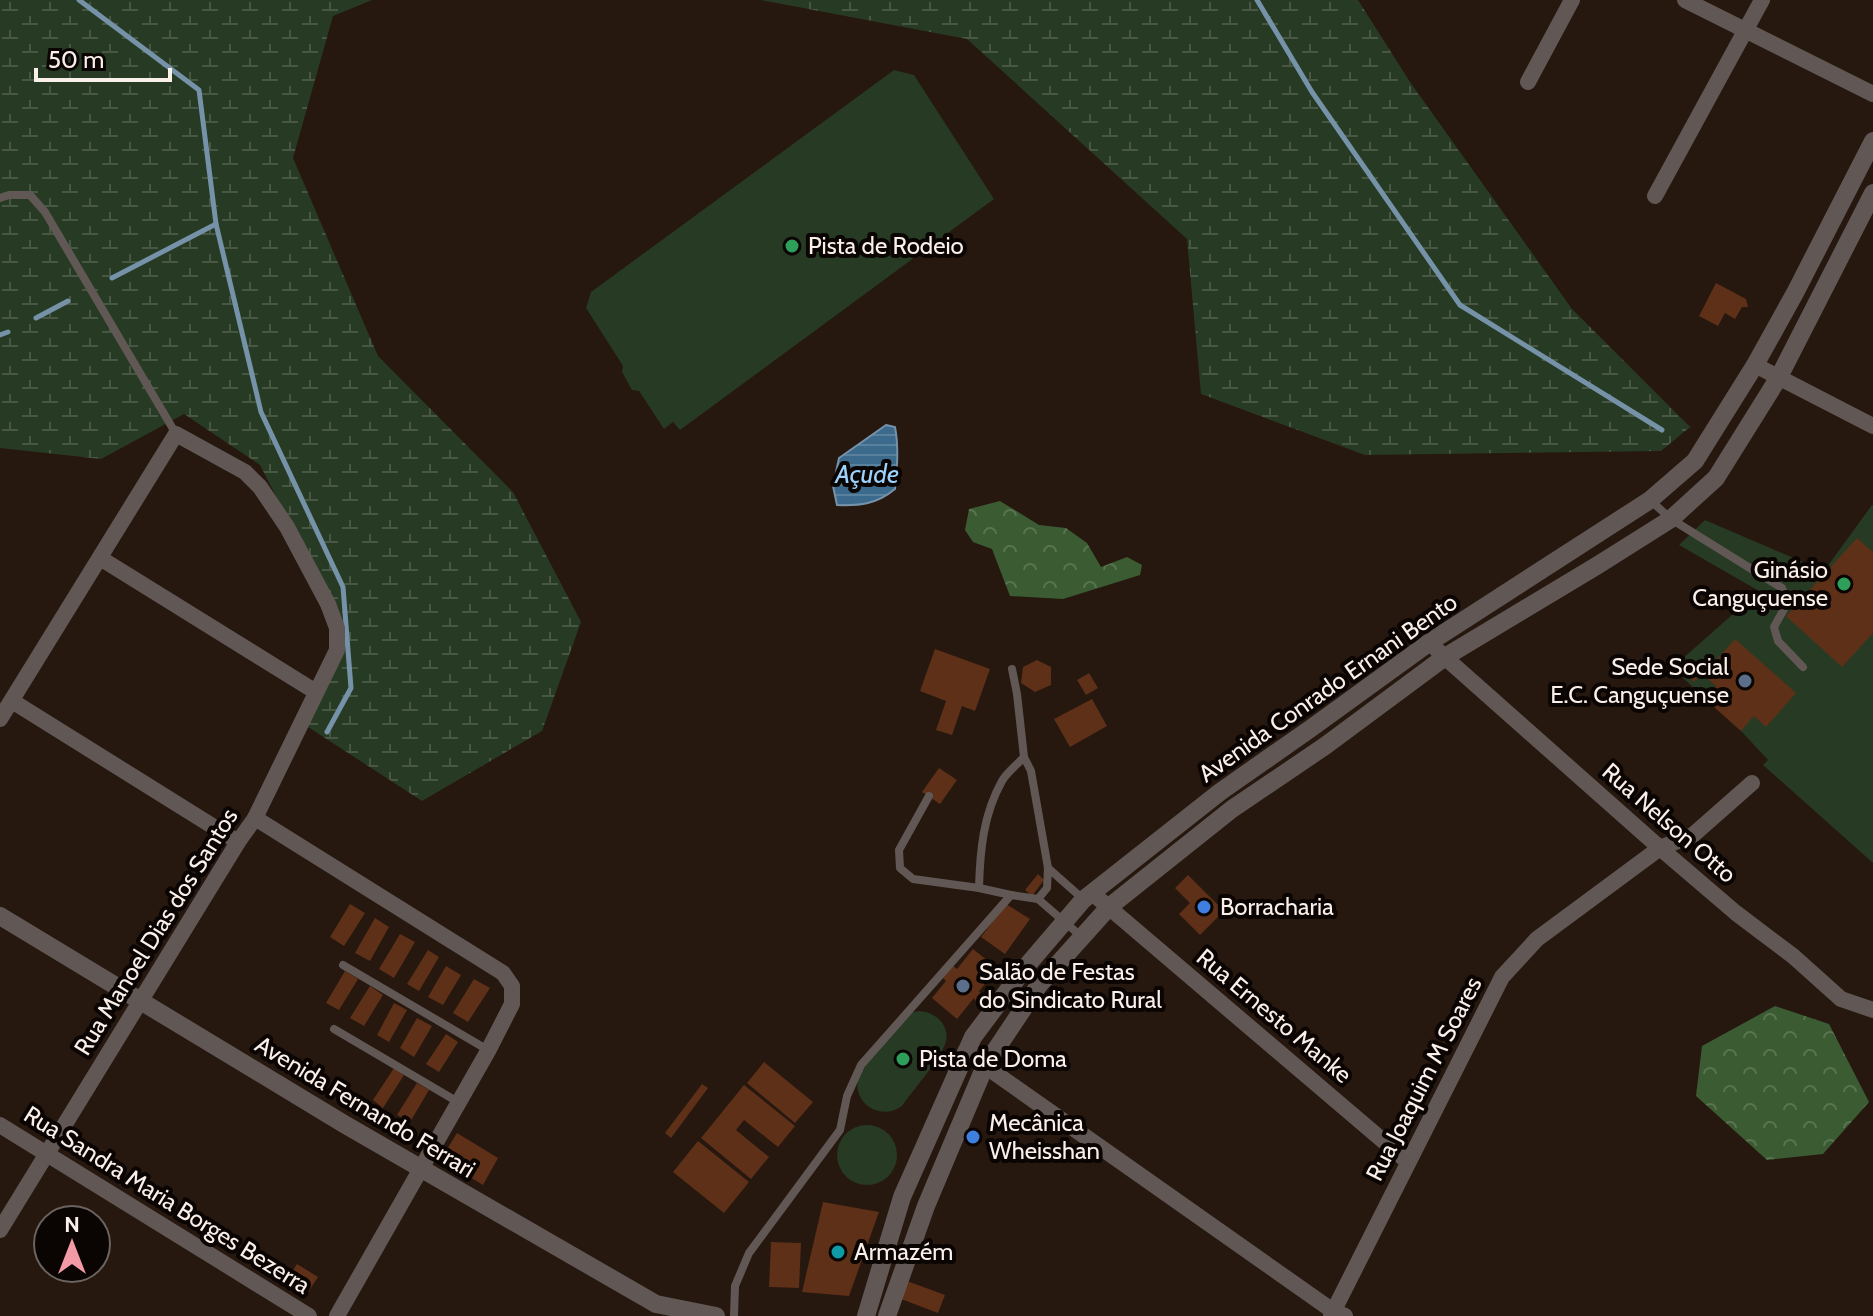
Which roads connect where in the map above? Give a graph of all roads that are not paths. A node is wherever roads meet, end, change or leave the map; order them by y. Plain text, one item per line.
1 (1572, 0) edge
2 (1685, 0) edge
3 (1762, 0) edge
4 (1746, 31) junction
5 (1528, 82) dead end
6 (1873, 94) edge
7 (1873, 141) edge
8 (1873, 193) edge
9 (1655, 196) dead end
10 (0, 198) edge
11 (1755, 365) junction
12 (1779, 377) junction
13 (1873, 426) edge
14 (176, 434) junction
15 (1650, 500) junction
16 (1671, 519) junction
17 (100, 558) junction
18 (1430, 642) junction
19 (1445, 657) junction
20 (1803, 667) dead end
21 (1012, 669) dead end
22 (316, 692) junction
23 (12, 701) junction
24 (0, 719) edge
25 (1024, 757) junction
26 (1752, 783) dead end
27 (1220, 792) junction
28 (929, 796) dead end
29 (1232, 809) junction
30 (255, 818) junction
31 (238, 842) junction
32 (1660, 848) junction
33 (1048, 868) junction
34 (979, 888) junction
35 (1011, 895) junction
36 (1088, 896) junction
37 (1038, 899) junction
38 (1109, 907) junction
39 (0, 916) edge
40 (1066, 922) junction
41 (1082, 937) junction
42 (343, 965) dead end
43 (141, 1001) junction
44 (1873, 1010) edge
45 (334, 1029) dead end
46 (488, 1051) junction
47 (965, 1052) junction
48 (985, 1066) junction
49 (458, 1102) junction
50 (0, 1125) edge
51 (48, 1153) junction
52 (1408, 1162) junction
53 (421, 1169) junction
54 (902, 1197) junction
55 (926, 1206) junction
56 (0, 1230) edge
57 (652, 1310) edge
58 (1336, 1314) edge
59 (309, 1316) edge
60 (337, 1316) edge
61 (716, 1316) edge
62 (734, 1316) edge
63 (866, 1316) edge
64 (887, 1316) edge

1 - 5 street
2 - 4 street
3 - 4 street
4 - 6 street
4 - 9 street
7 - 11 street, Avenida Conrado Ernani Bento
8 - 12 street, Avenida Conrado Ernani Bento
10 - 14 lane
11 - 12 street
11 - 15 street, Avenida Conrado Ernani Bento
12 - 13 street
12 - 16 street, Avenida Conrado Ernani Bento
14 - 17 street
14 - 22 street, Rua Manoel Dias dos Santos
15 - 16 lane
15 - 18 street, Avenida Conrado Ernani Bento
16 - 19 street, Avenida Conrado Ernani Bento
16 - 20 lane
17 - 22 street
17 - 23 street
18 - 19 street, Rua Nelson Otto
18 - 27 street, Avenida Conrado Ernani Bento
19 - 29 street, Avenida Conrado Ernani Bento
19 - 32 street, Rua Nelson Otto
21 - 25 lane
22 - 30 street, Rua Manoel Dias dos Santos
23 - 24 street
23 - 31 street
25 - 33 lane
25 - 34 lane
26 - 32 street, Rua Joaquim M Soares
27 - 29 street
27 - 36 street, Avenida Conrado Ernani Bento
28 - 34 lane
29 - 38 street, Avenida Conrado Ernani Bento
30 - 31 street, Rua Manoel Dias dos Santos
30 - 46 street
31 - 43 street, Rua Manoel Dias dos Santos
32 - 44 street, Rua Nelson Otto
32 - 52 street, Rua Joaquim M Soares
33 - 36 lane
33 - 37 lane
34 - 35 lane
35 - 37 lane
35 - 62 lane
36 - 38 street, Rua Ernesto Manke
36 - 40 street, Avenida Conrado Ernani Bento
37 - 40 lane
38 - 41 street, Avenida Conrado Ernani Bento
38 - 52 street, Rua Ernesto Manke
39 - 43 street, Avenida Fernando Ferrari
40 - 41 lane
40 - 47 street, Avenida Conrado Ernani Bento
41 - 48 street, Avenida Conrado Ernani Bento
42 - 46 lane
43 - 51 street, Rua Manoel Dias dos Santos
43 - 53 street, Avenida Fernando Ferrari
45 - 49 lane
46 - 49 street
47 - 48 street
47 - 54 street, Avenida Conrado Ernani Bento
48 - 55 street, Avenida Conrado Ernani Bento
48 - 58 street
49 - 53 street
50 - 51 street, Rua Sandra Maria Borges Bezerra
51 - 56 street, Rua Manoel Dias dos Santos
51 - 59 street, Rua Sandra Maria Borges Bezerra
52 - 58 street, Rua Joaquim M Soares
53 - 57 street, Avenida Fernando Ferrari
53 - 60 street
54 - 55 street
54 - 63 street, Avenida Conrado Ernani Bento
55 - 64 street, Avenida Conrado Ernani Bento
57 - 61 street, Avenida Fernando Ferrari

